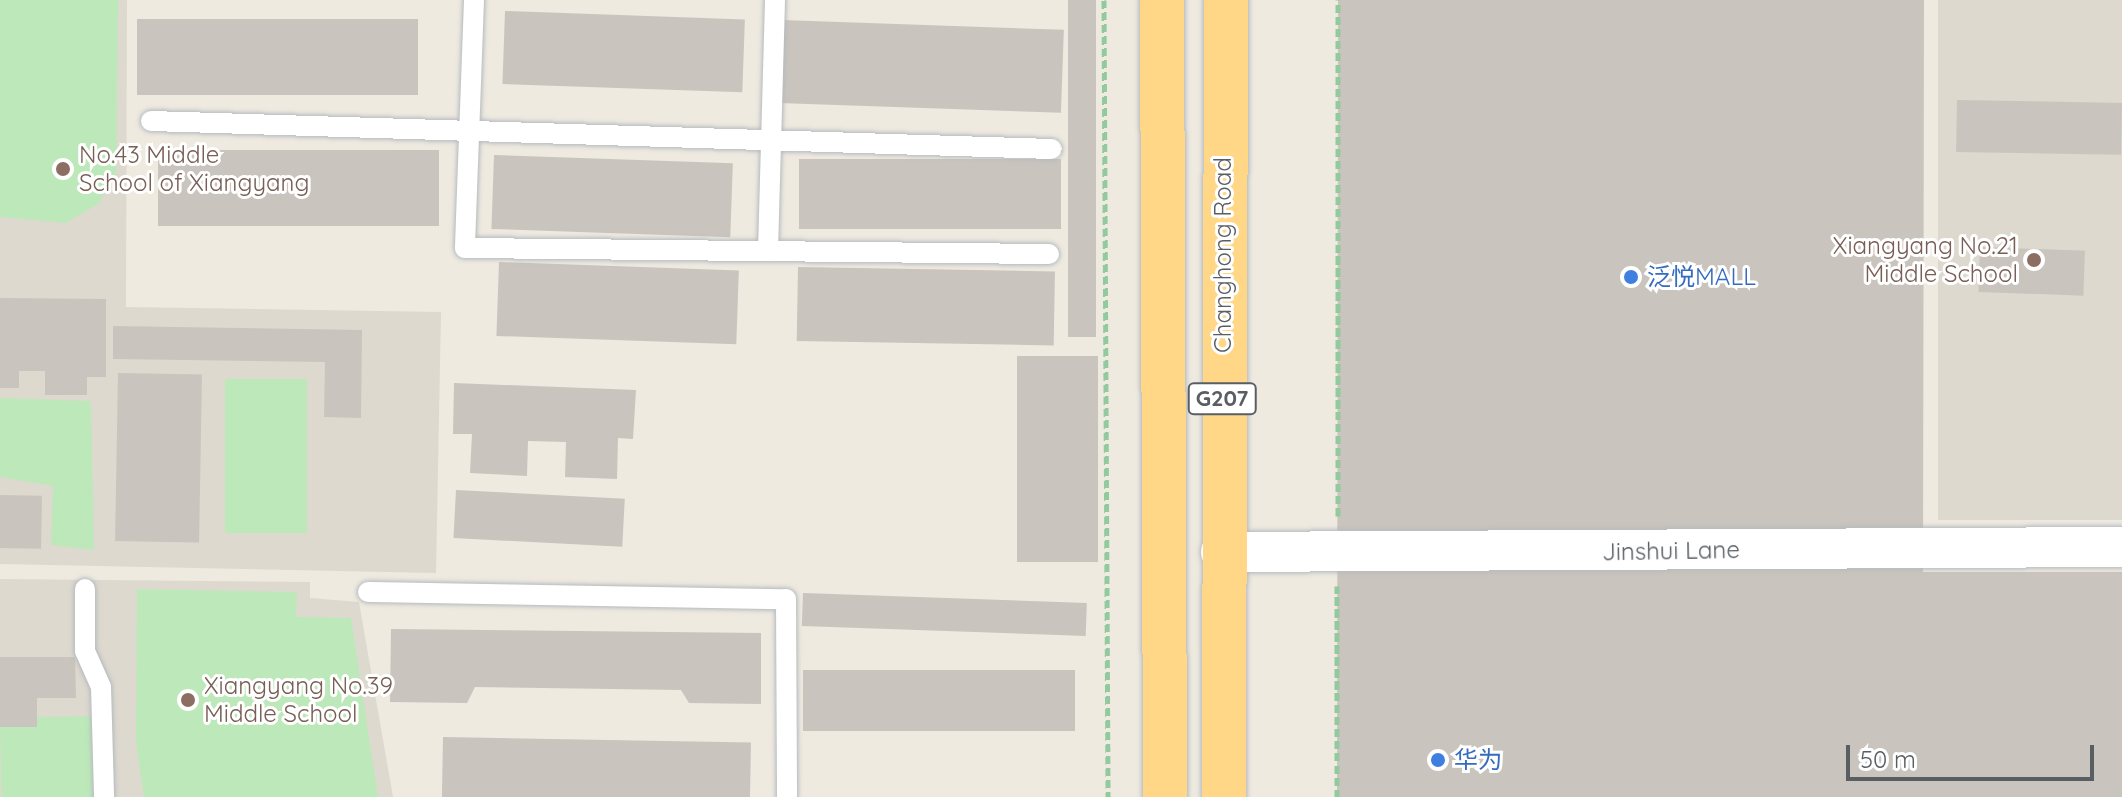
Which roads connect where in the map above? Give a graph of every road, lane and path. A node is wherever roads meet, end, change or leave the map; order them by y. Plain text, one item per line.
1 (474, 0) edge
2 (775, 0) edge
3 (1104, 0) edge
4 (1162, 0) edge
5 (1226, 0) edge
6 (1338, 0) edge
7 (151, 121) dead end
8 (470, 131) junction
9 (771, 143) junction
10 (1052, 149) dead end
11 (768, 251) junction
12 (1049, 254) dead end
13 (2122, 547) edge
14 (1221, 552) junction
15 (1338, 555) junction
16 (85, 589) dead end
17 (368, 592) dead end
18 (104, 797) edge
19 (787, 797) edge
20 (1108, 797) edge
21 (1165, 797) edge
22 (1224, 797) edge
23 (1337, 797) edge

1 - 8 lane
2 - 9 lane
3 - 20 path
4 - 21 highway, G207
5 - 14 highway, Changhong Road / G207
6 - 15 path
7 - 8 lane
8 - 9 lane
8 - 11 lane
9 - 10 lane
9 - 11 lane
11 - 12 lane
13 - 15 street, Jinshui Lane
14 - 15 street, Jinshui Lane
14 - 22 highway, Changhong Road / G207
15 - 23 path
16 - 18 lane
17 - 19 lane

